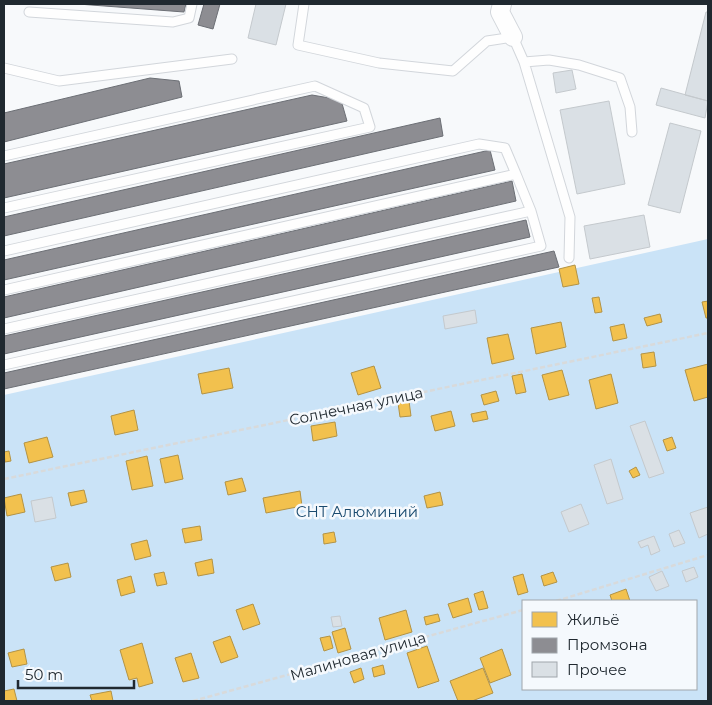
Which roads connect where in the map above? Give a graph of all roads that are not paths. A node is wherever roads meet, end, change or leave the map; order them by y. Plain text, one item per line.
1 (192, 4) edge
2 (304, 4) edge
3 (502, 4) edge
4 (29, 12) dead end
5 (513, 37) junction
6 (232, 59) dead end
7 (524, 62) junction
8 (4, 68) edge
9 (632, 132) dead end
10 (4, 156) edge
11 (516, 174) junction
12 (4, 208) edge
13 (531, 211) junction
14 (4, 251) edge
15 (569, 258) dead end
16 (4, 290) edge
17 (4, 329) edge
18 (4, 365) edge

1 - 4 lane
2 - 5 lane
3 - 5 street
5 - 7 lane
6 - 8 lane
7 - 9 lane
7 - 15 lane
10 - 12 lane
11 - 13 lane
11 - 14 lane
11 - 16 lane
13 - 17 lane
13 - 18 lane

